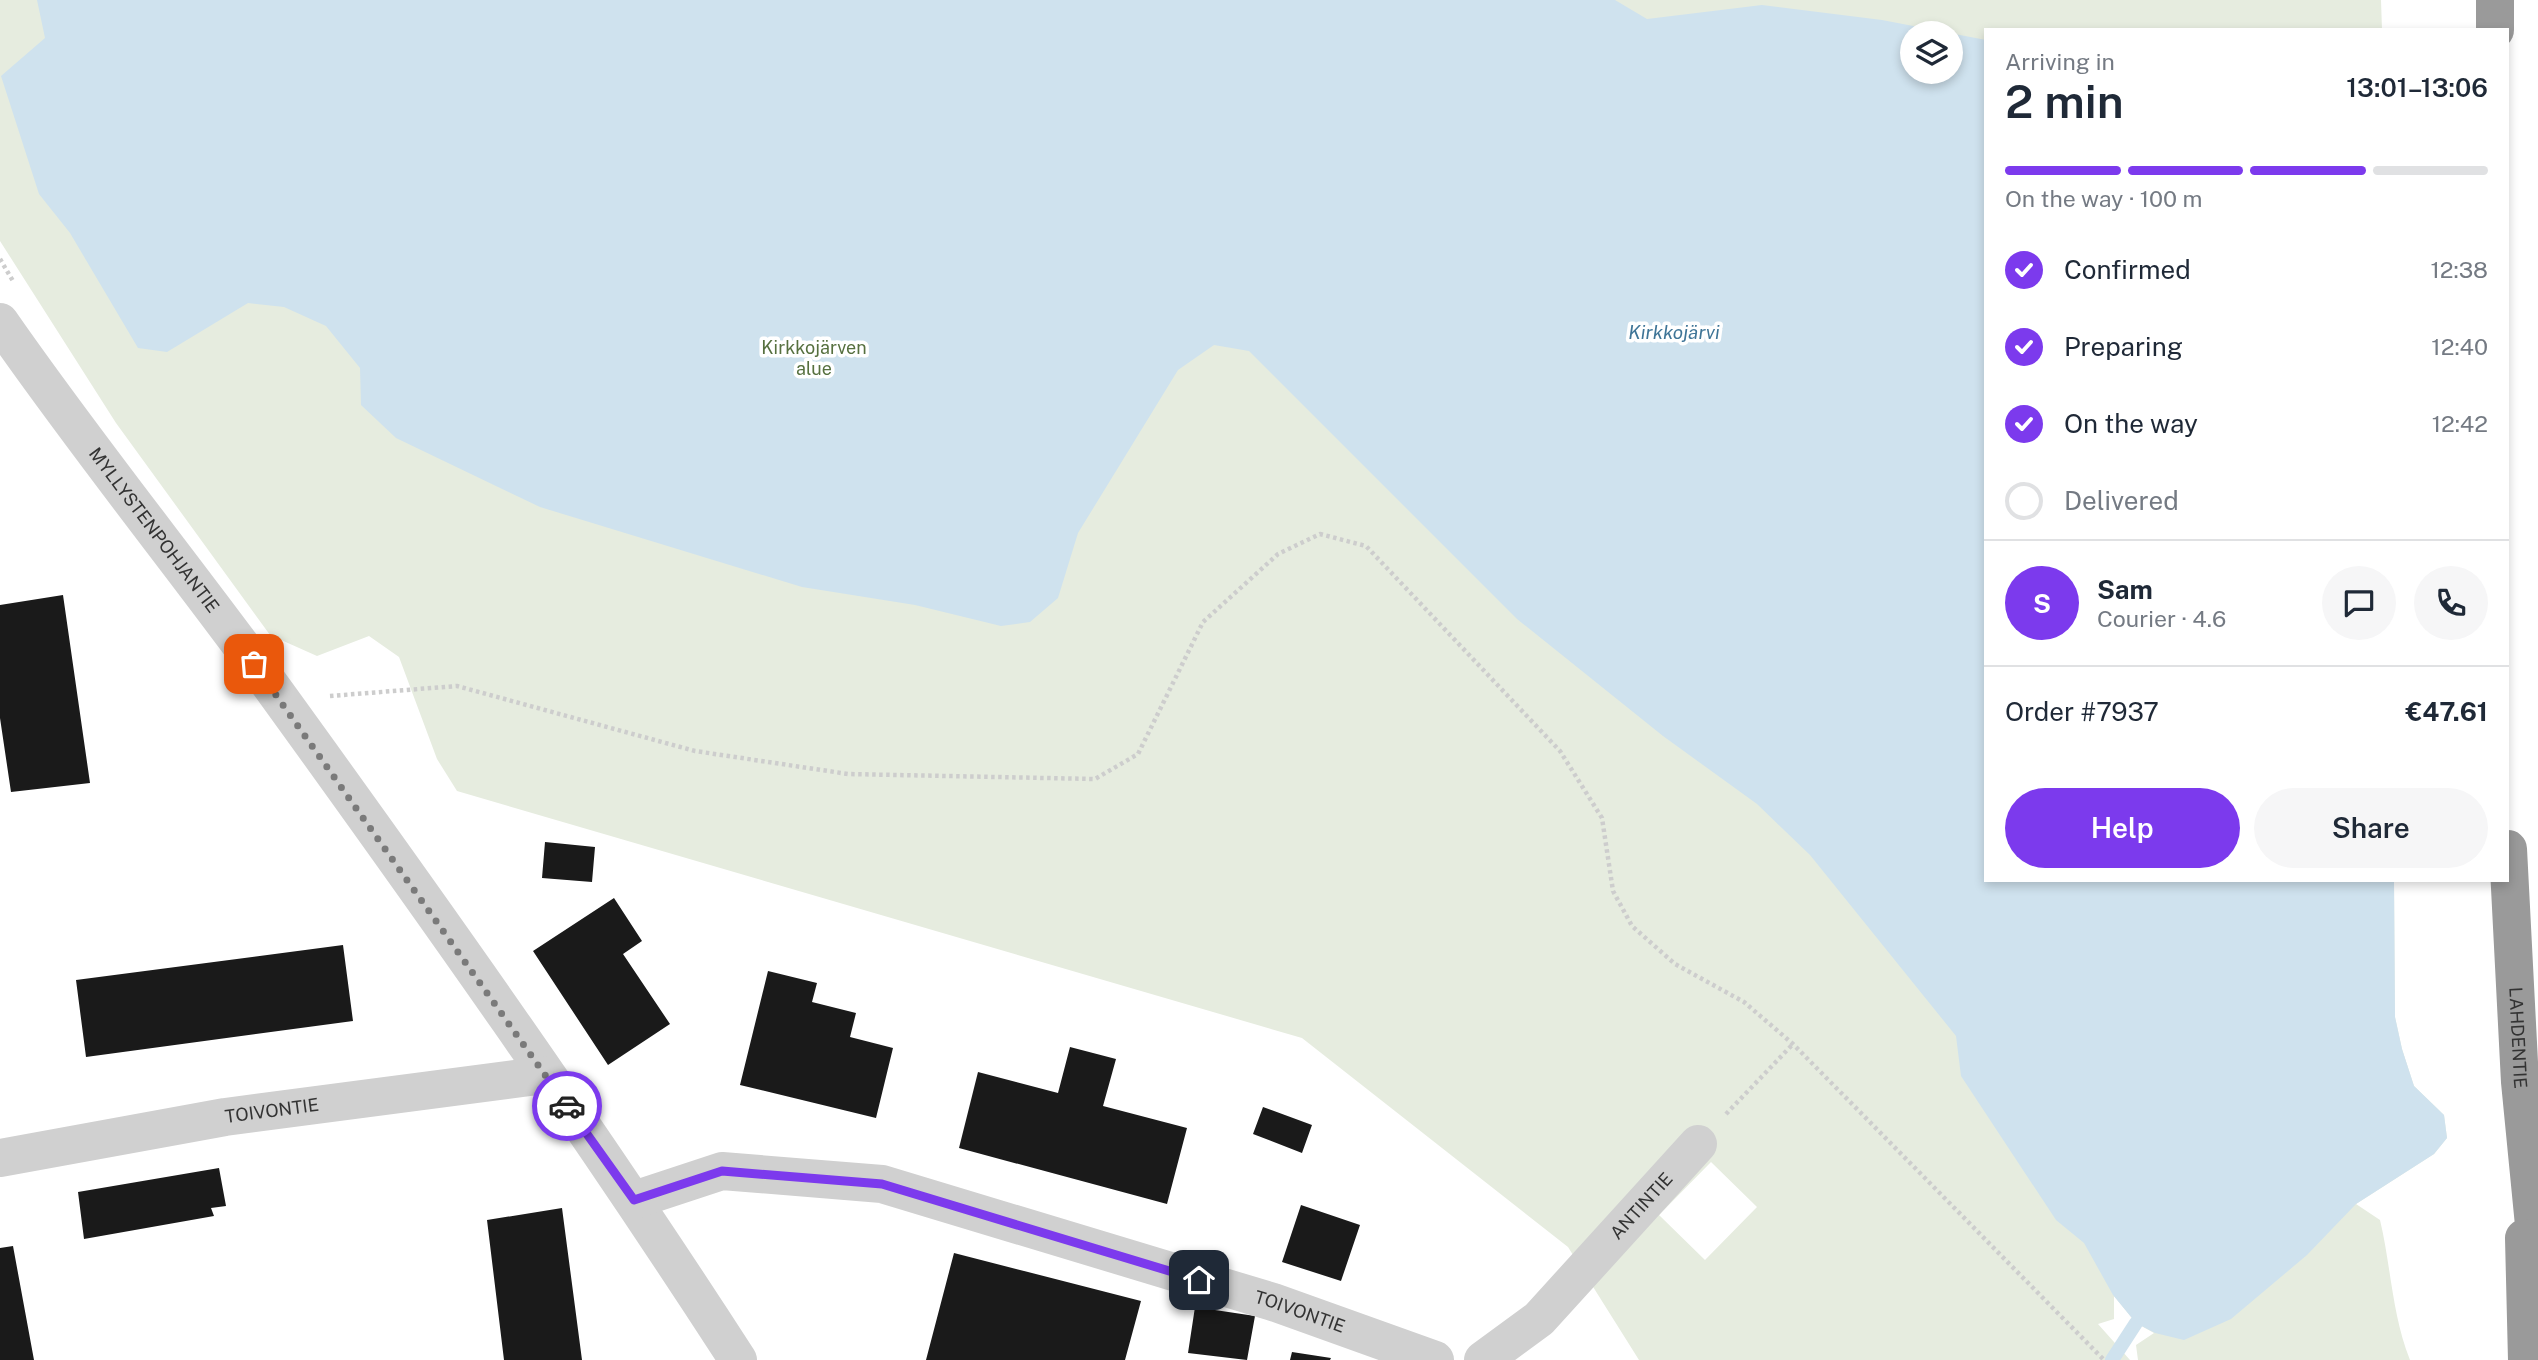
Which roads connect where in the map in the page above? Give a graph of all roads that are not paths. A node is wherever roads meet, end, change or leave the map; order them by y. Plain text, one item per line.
1 (2495, 0) edge
2 (2495, 28) edge
3 (0, 322) edge
4 (2509, 868) edge
5 (545, 1075) junction
6 (2520, 1082) junction
7 (1698, 1144) road end
8 (0, 1158) edge
9 (634, 1200) junction
10 (2538, 1266) edge
11 (738, 1360) edge
12 (1435, 1360) edge
13 (1483, 1360) edge
14 (2527, 1360) edge

1 - 2 highway
3 - 5 street, MYLLYSTENPOHJANTIE
4 - 6 highway, LAHDENTIE
5 - 8 street, TOIVONTIE
5 - 9 street, MYLLYSTENPOHJANTIE
6 - 10 highway, LAHDENTIE
6 - 14 highway
7 - 13 street, ANTINTIE
9 - 11 street, MYLLYSTENPOHJANTIE
9 - 12 street, TOIVONTIE

